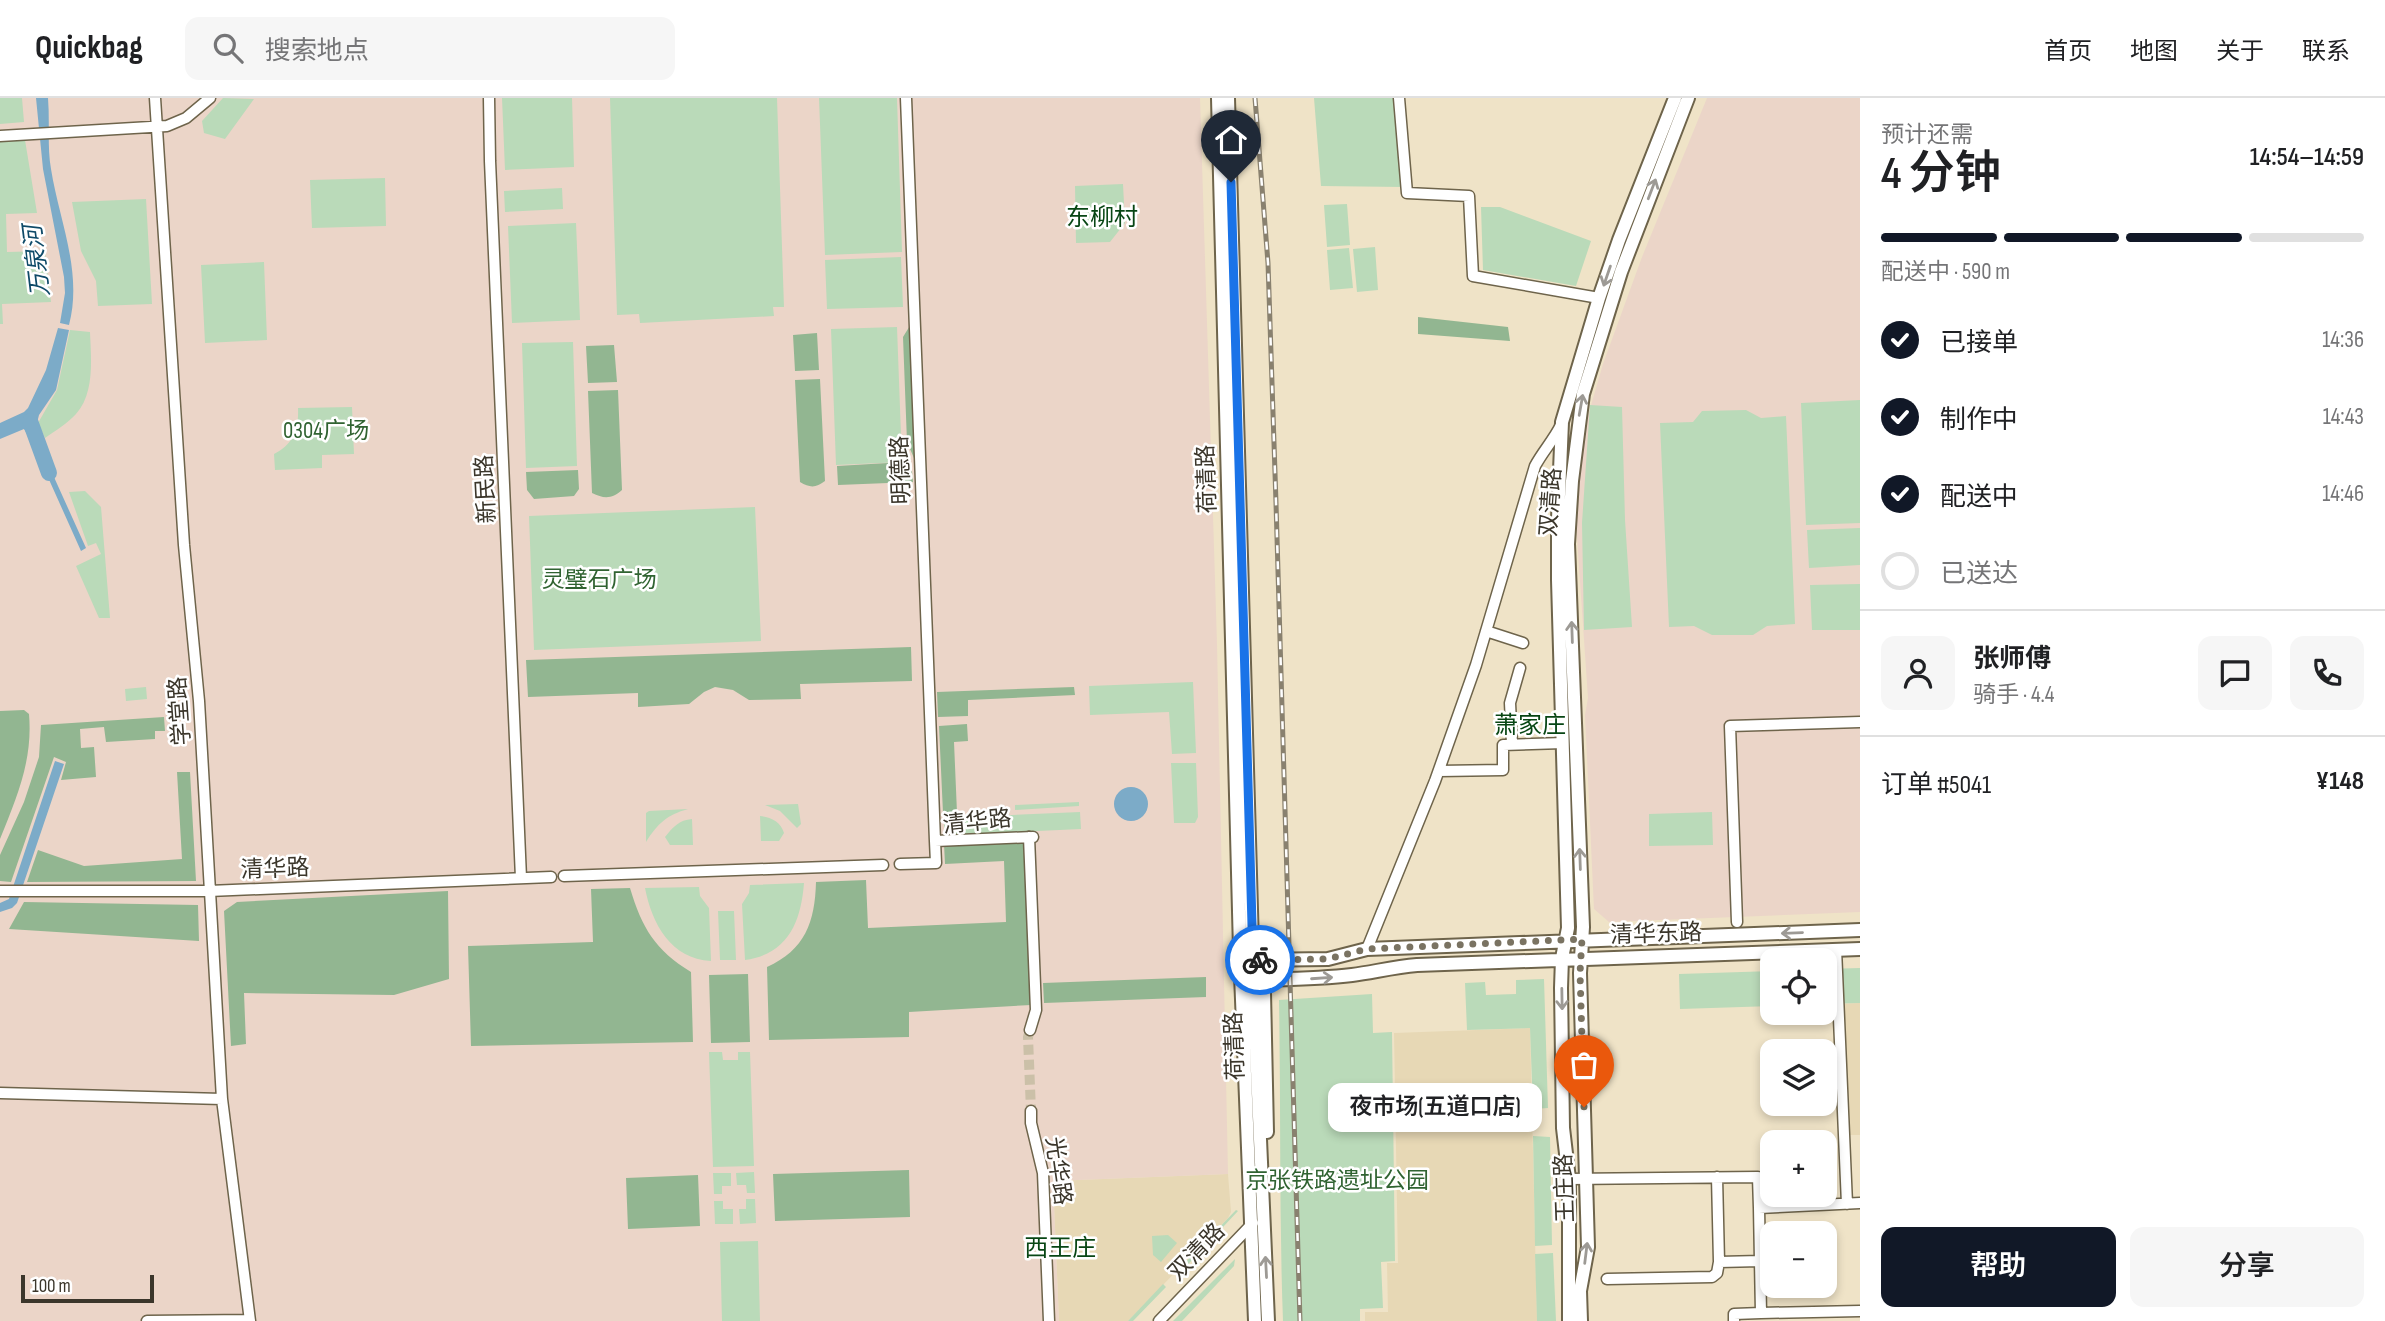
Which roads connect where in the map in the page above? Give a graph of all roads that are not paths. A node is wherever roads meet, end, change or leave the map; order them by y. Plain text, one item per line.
1 (155, 98) edge
2 (210, 98) edge
3 (489, 98) edge
4 (906, 98) edge
5 (1218, 98) edge
6 (1228, 98) edge
7 (1399, 98) edge
8 (1675, 98) edge
9 (1688, 98) edge
10 (157, 127) junction
11 (0, 136) edge
12 (1599, 298) junction
13 (1562, 422) junction
14 (1486, 631) junction
15 (1523, 643) dead end
16 (1520, 668) dead end
17 (1860, 722) edge
18 (1563, 743) junction
19 (1512, 744) junction
20 (1439, 771) junction
21 (935, 841) junction
22 (900, 864) dead end
23 (883, 865) dead end
24 (564, 876) dead end
25 (551, 877) dead end
26 (521, 878) junction
27 (0, 891) edge
28 (209, 891) junction
29 (1737, 922) dead end
30 (1860, 930) edge
31 (1583, 933) junction
32 (1567, 934) junction
33 (1860, 948) edge
34 (1367, 949) junction
35 (1837, 949) edge
36 (1760, 952) edge
37 (1562, 958) junction
38 (1580, 958) junction
39 (1253, 960) junction
40 (1242, 970) junction
41 (1837, 972) edge
42 (1274, 979) junction
43 (1254, 980) junction
44 (1030, 1030) tunnel mouth
45 (0, 1093) edge
46 (222, 1099) junction
47 (1031, 1111) tunnel mouth
48 (1717, 1177) junction
49 (1586, 1178) junction
50 (1569, 1179) junction
51 (1847, 1203) junction
52 (1860, 1203) edge
53 (1759, 1208) junction
54 (1263, 1212) junction
55 (1251, 1226) junction
56 (1760, 1261) joint
57 (1719, 1262) junction
58 (1607, 1279) dead end
59 (1761, 1298) edge
60 (1860, 1311) edge
61 (1761, 1313) junction
62 (250, 1320) edge
63 (147, 1321) edge
64 (1049, 1321) edge
65 (1159, 1321) edge
66 (1255, 1321) edge
67 (1268, 1321) edge
68 (1569, 1321) edge
69 (1581, 1321) edge
70 (1734, 1321) edge

1 - 10 street, 学堂路
2 - 10 street
3 - 26 street, 新民路
4 - 21 street, 明德路
5 - 40 main road, 荷清路
6 - 39 main road, 荷清路
7 - 12 street
8 -> 12 main road, 双清路
31 -> 9 main road, 双清路
10 - 11 street
10 - 28 street, 学堂路
12 - 13 main road, 双清路
13 - 14 street, 双清路
13 - 18 main road, 双清路
14 - 15 street
14 - 20 street, 双清路
16 - 19 street
17 - 29 street
18 - 19 street
18 - 32 main road, 双清路
19 - 20 street
20 - 34 street, 双清路
21 - 22 street, 清华路
21 - 44 street, 清华路
23 - 24 street
25 - 26 street, 清华路
26 - 28 street, 清华路
27 - 28 street, 清华路
28 - 46 street, 学堂路
30 -> 31 main road, 清华东路
31 - 32 main road, 清华东路
31 - 38 main road, 王庄路
32 - 34 main road, 清华东路
32 - 37 main road, 王庄路
33 - 35 main road, 清华东路
34 - 39 main road, 清华东路
36 - 38 main road, 清华东路
37 - 38 main road, 清华东路
42 -> 37 main road, 清华东路
37 -> 50 main road, 王庄路
38 - 49 main road, 王庄路
39 - 40 main road
39 - 43 main road, 荷清路
40 - 43 main road
40 - 55 main road, 荷清路
41 - 51 street
42 - 43 main road, 清华东路
42 - 54 main road
43 - 54 main road, 荷清路
45 - 46 street
46 - 62 street, 学堂路
47 - 64 street, 光华路
48 - 49 street
48 - 53 street
48 - 57 street
49 - 50 street
69 -> 49 main road, 王庄路
50 - 68 main road, 王庄路
51 - 52 street
51 - 53 street
53 - 56 street
54 - 55 street, 双清路
67 -> 54 main road, 荷清路
55 - 65 street, 双清路
55 - 66 main road, 荷清路
56 - 57 street
57 - 58 street
59 - 61 street
60 - 61 street
61 - 70 street
62 - 63 street

